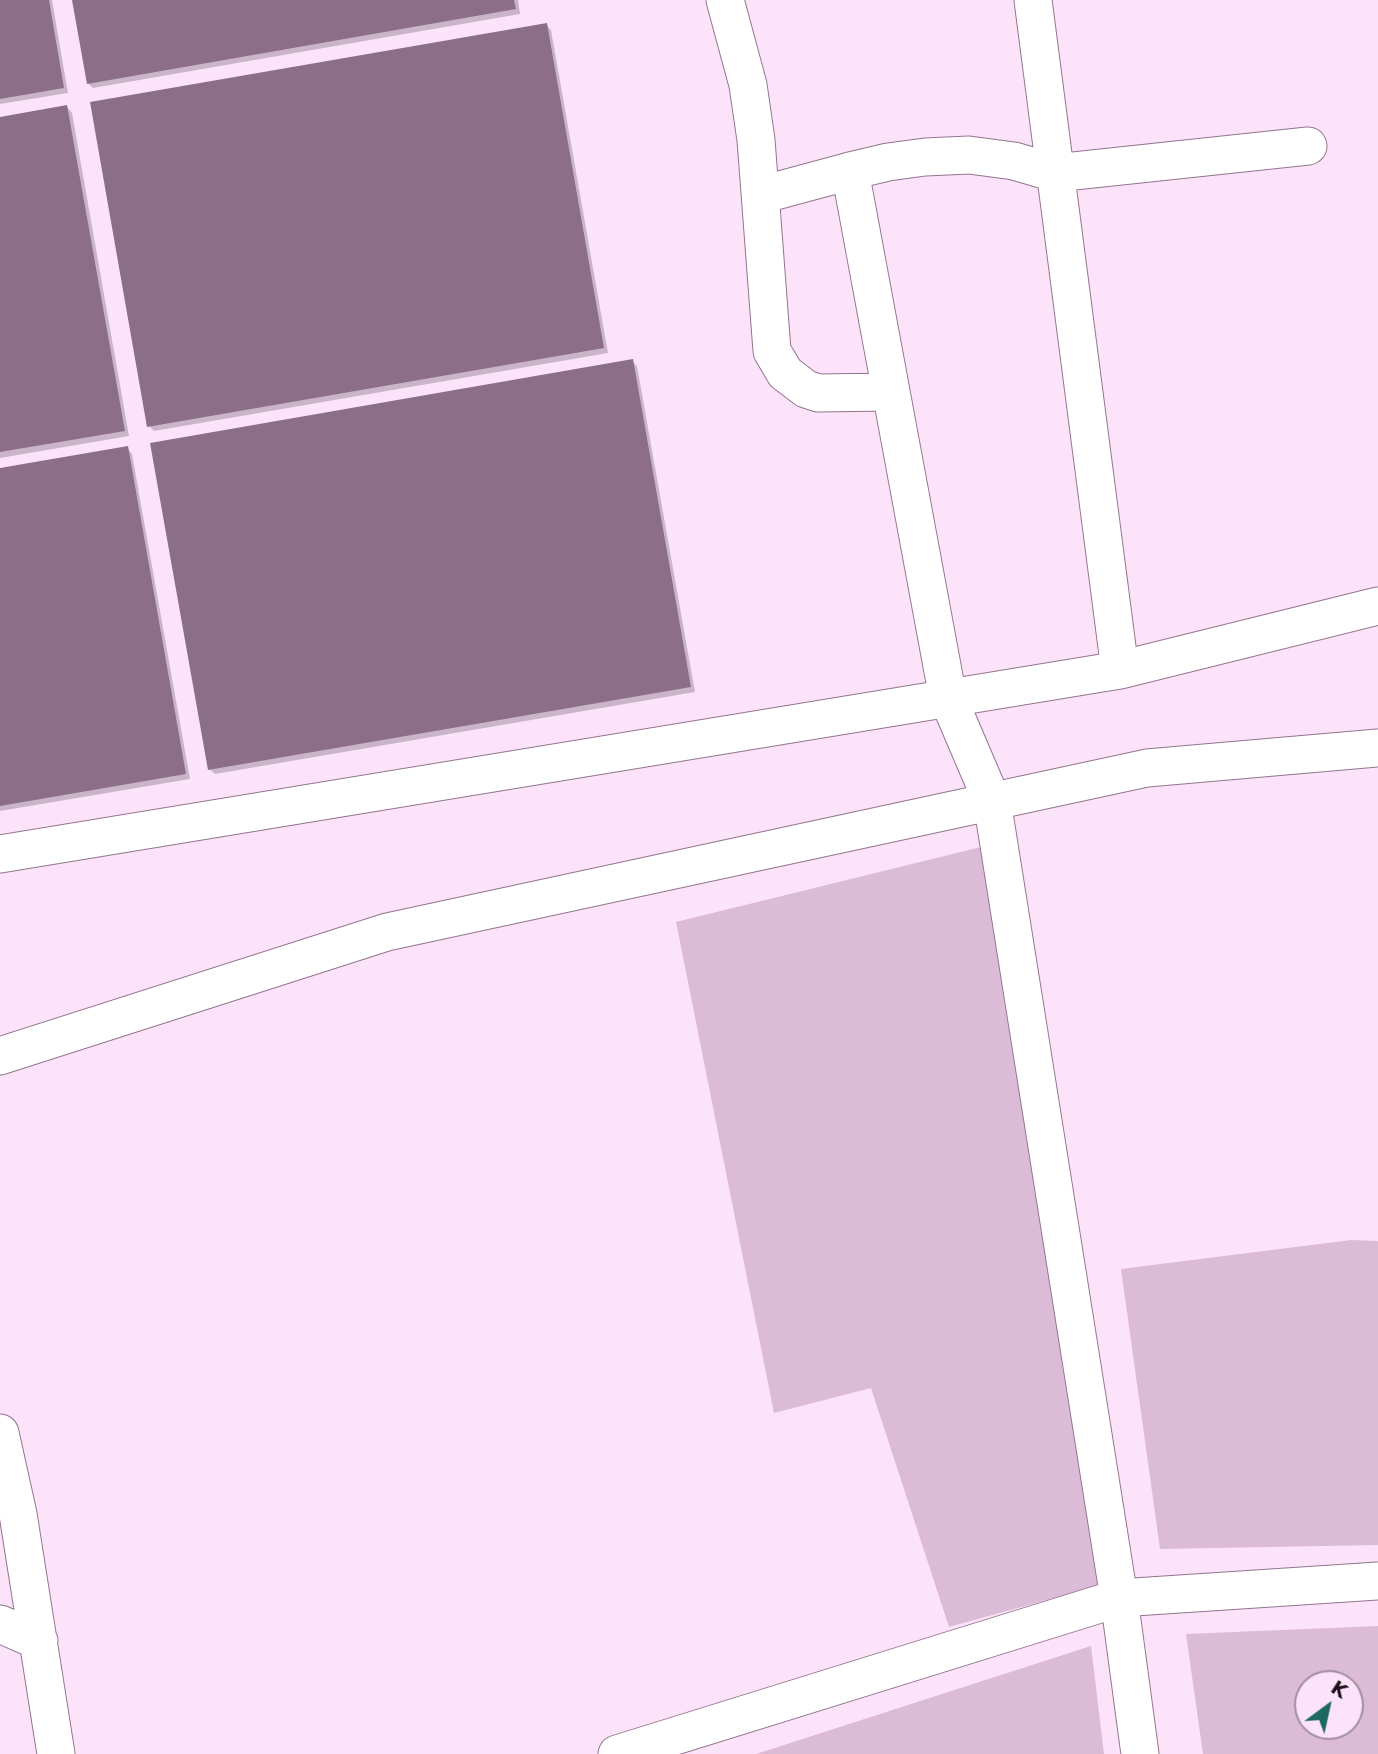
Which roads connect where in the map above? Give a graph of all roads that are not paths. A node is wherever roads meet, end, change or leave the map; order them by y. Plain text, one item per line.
1 (725, 0) edge
2 (1033, 0) edge
3 (1308, 146) dead end
4 (850, 171) junction
5 (1055, 173) junction
6 (761, 195) junction
7 (891, 392) junction
8 (1378, 606) edge
9 (1120, 670) junction
10 (948, 698) junction
11 (1378, 748) edge
12 (992, 801) junction
13 (0, 854) edge
14 (0, 1056) edge
15 (0, 1433) edge
16 (1378, 1581) edge
17 (1119, 1598) junction
18 (0, 1624) edge
19 (39, 1641) junction
20 (56, 1754) edge
21 (617, 1754) edge
22 (1140, 1754) edge

1 - 6 street
2 - 5 street
3 - 5 street
4 - 5 street
4 - 6 street
4 - 7 street
5 - 9 street
6 - 7 street
7 - 10 street
8 - 9 street
9 - 10 street
10 - 12 street
10 - 13 street
11 - 12 street
12 - 14 street
12 - 17 street
15 - 19 street
16 - 17 street
17 - 21 street
17 - 22 street
18 - 19 street
19 - 20 street

